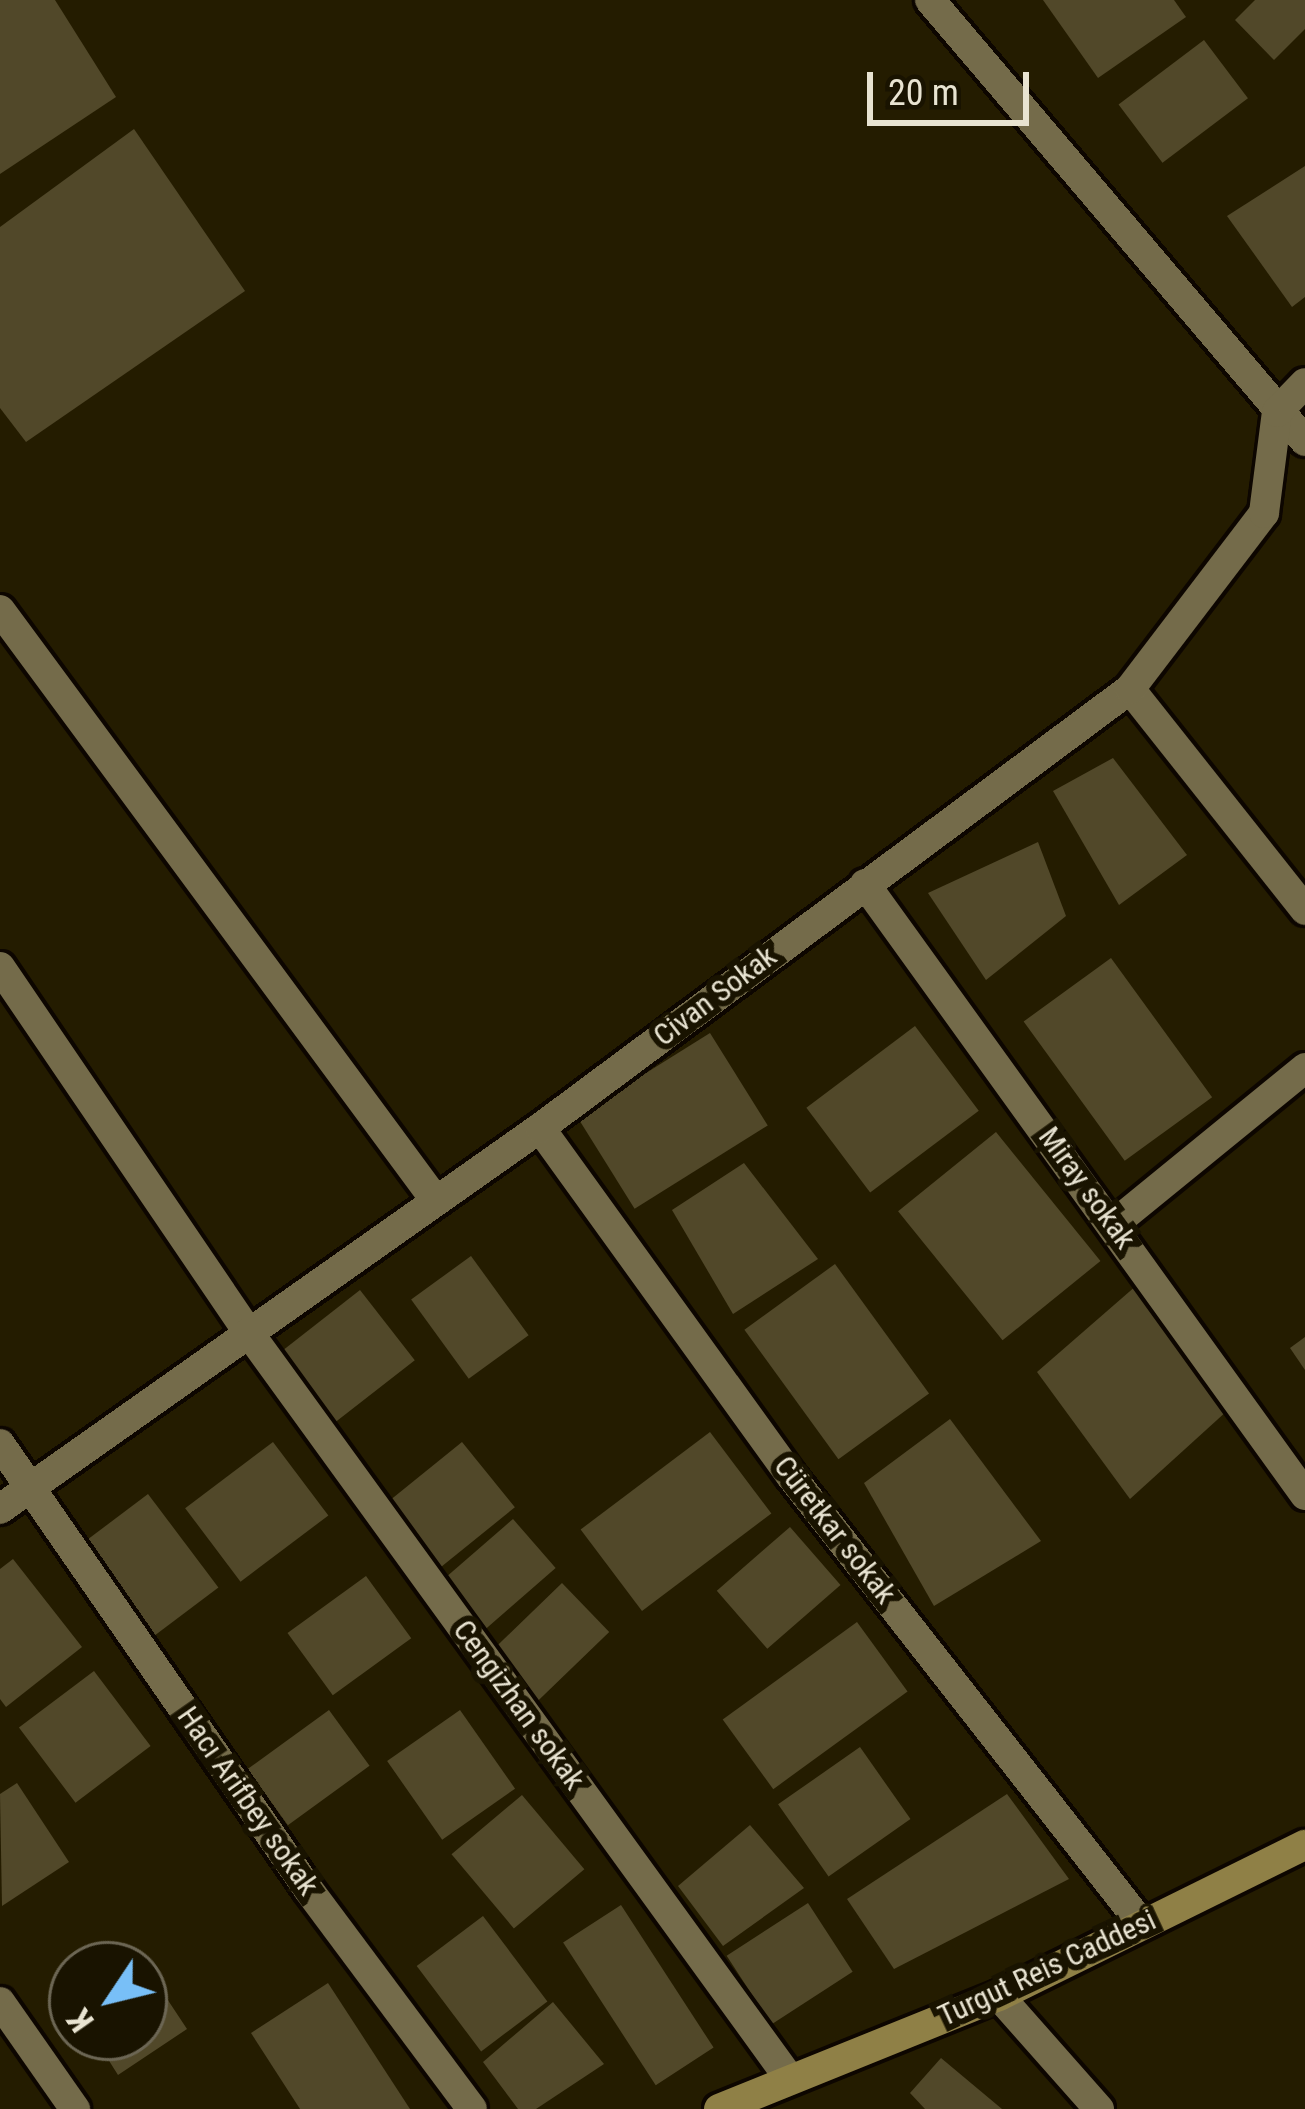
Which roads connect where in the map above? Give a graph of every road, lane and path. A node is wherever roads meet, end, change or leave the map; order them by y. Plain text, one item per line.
1 (929, 0) edge
2 (1305, 383) edge
3 (1277, 412) junction
4 (1305, 441) edge
5 (0, 610) edge
6 (1130, 689) junction
7 (866, 884) junction
8 (1305, 910) edge
9 (0, 967) edge
10 (1305, 1068) edge
11 (540, 1128) junction
12 (436, 1201) junction
13 (1114, 1224) junction
14 (249, 1333) junction
15 (0, 1444) edge
16 (30, 1487) junction
17 (1305, 1495) edge
18 (0, 1509) edge
19 (1305, 1845) edge
20 (1141, 1923) junction
21 (999, 1996) junction
22 (0, 2002) edge
23 (789, 2078) junction
24 (75, 2109) edge
25 (472, 2109) edge
26 (719, 2109) edge
27 (1099, 2109) edge

1 - 3 street
2 - 3 street
3 - 4 street
3 - 6 street, Civan Sokak
5 - 12 street
6 - 7 street, Civan Sokak
6 - 8 street
7 - 11 street, Civan Sokak
7 - 13 street, Miray sokak
9 - 14 street, Cengizhan sokak
10 - 13 street
11 - 12 street, Civan Sokak
11 - 20 street, Cüretkar sokak
12 - 14 street, Civan Sokak
13 - 17 street, Miray sokak
14 - 16 street, Civan Sokak
14 - 23 street, Cengizhan sokak
15 - 16 street, Hacı Arifbey sokak
16 - 18 street, Civan Sokak
16 - 25 street, Hacı Arifbey sokak
19 - 20 street, Turgut Reis Caddesi
20 - 21 street, Turgut Reis Caddesi
21 - 23 street, Turgut Reis Caddesi
21 - 27 street
22 - 24 street
23 - 26 street, Turgut Reis Caddesi

